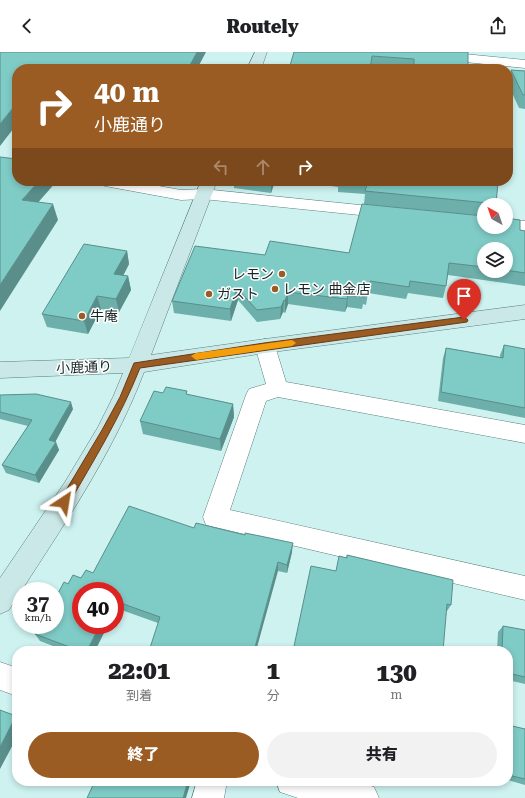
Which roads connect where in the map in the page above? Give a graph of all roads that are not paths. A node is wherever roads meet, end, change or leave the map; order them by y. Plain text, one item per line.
1 (261, 52) edge
2 (404, 52) edge
3 (439, 54) edge
4 (256, 64) edge
5 (525, 64) edge
6 (132, 186) edge
7 (206, 188) edge
8 (406, 214) edge
9 (513, 225) edge
10 (525, 226) edge
11 (525, 312) edge
12 (264, 346) junction
13 (137, 365) junction
14 (0, 370) edge
15 (278, 389) junction
16 (525, 434) edge
17 (525, 588) edge
18 (0, 601) edge
19 (0, 676) edge
20 (12, 680) edge
21 (211, 786) edge
22 (312, 786) edge
23 (208, 798) edge
24 (363, 798) edge

1 - 4 street
2 - 3 street
3 - 5 street
6 - 7 street
7 - 8 street
7 - 13 street
9 - 10 street
11 - 12 street, 小鹿通り
12 - 13 street, 小鹿通り
12 - 15 street
13 - 14 street, 小鹿通り
13 - 18 street
15 - 16 street
15 - 17 street
19 - 20 street
21 - 23 street
22 - 24 street

